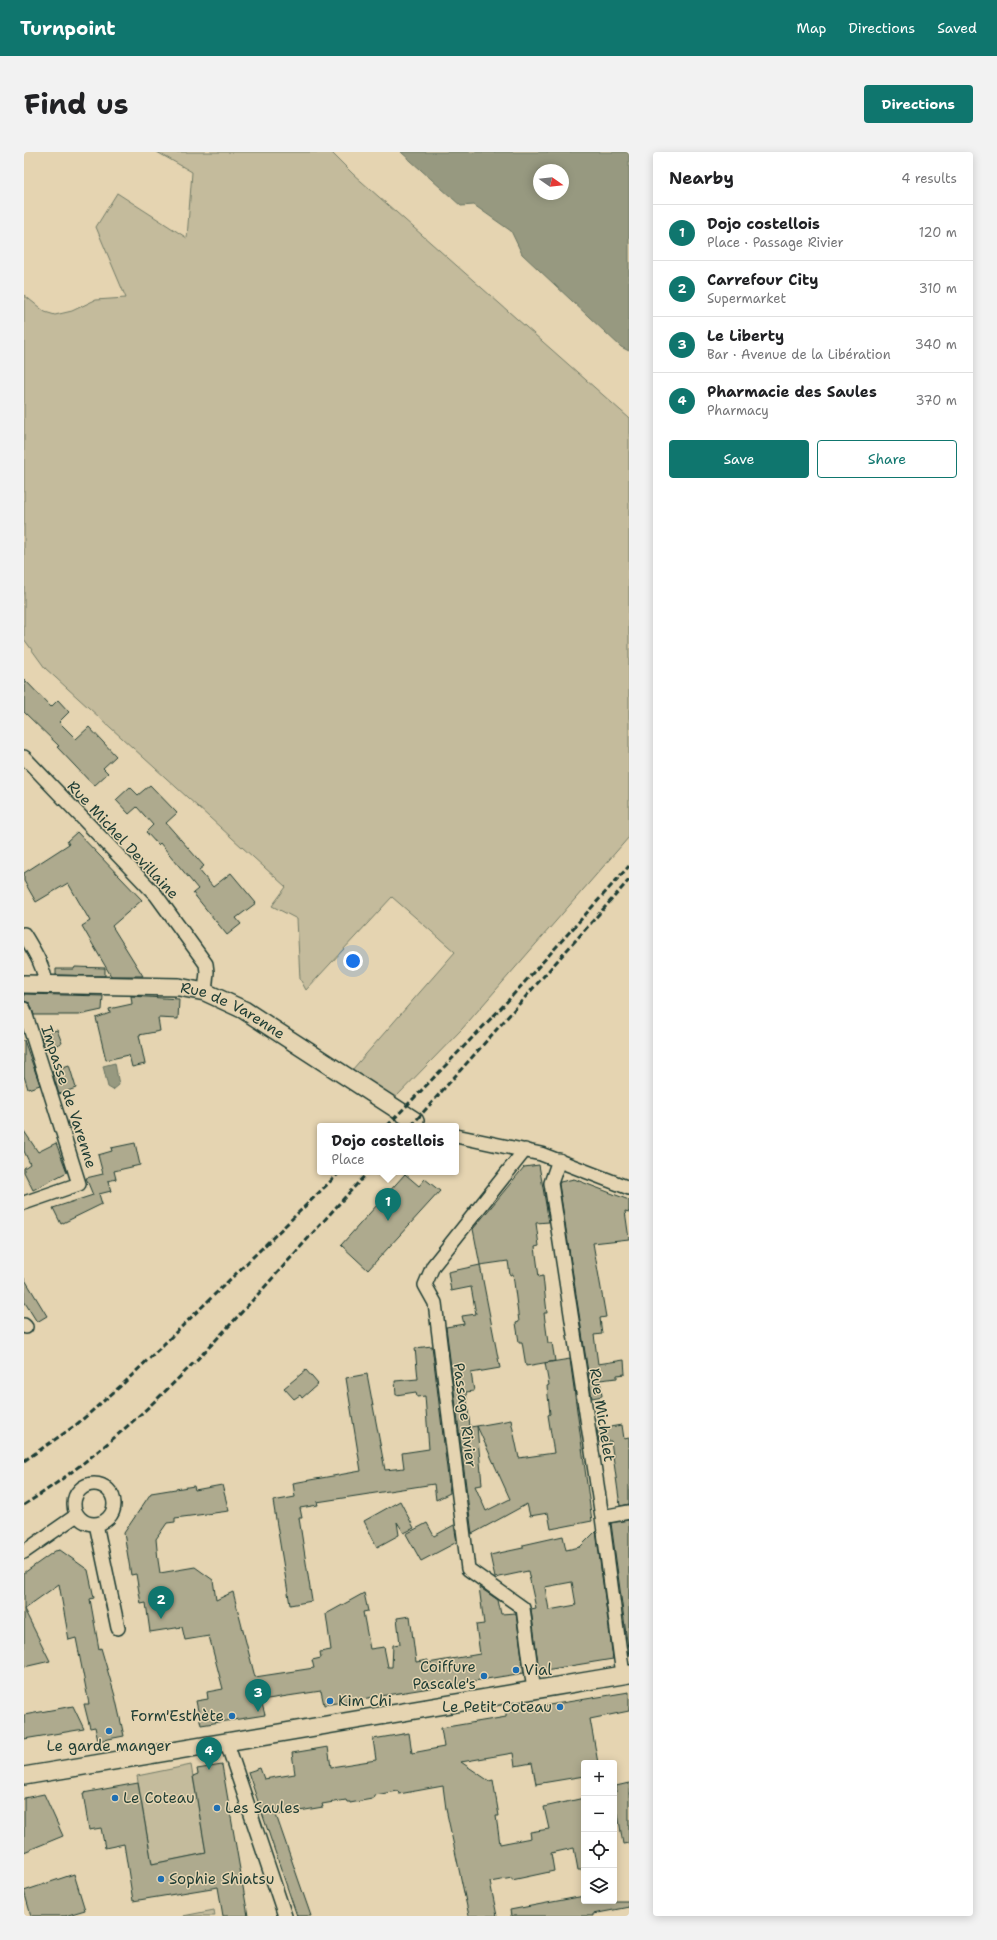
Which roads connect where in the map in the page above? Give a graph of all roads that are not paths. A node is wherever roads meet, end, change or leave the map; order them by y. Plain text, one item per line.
1 (24, 757) edge
2 (24, 934) edge
3 (24, 984) edge
4 (46, 985) junction
5 (205, 992) junction
6 (24, 1009) edge
7 (419, 1123) edge
8 (459, 1137) edge
9 (525, 1150) junction
10 (559, 1160) junction
11 (629, 1188) edge
12 (24, 1203) edge
13 (629, 1512) edge
14 (77, 1515) junction
15 (602, 1517) junction
16 (96, 1524) junction
17 (24, 1552) edge
18 (118, 1628) dead end
19 (626, 1675) edge
20 (534, 1691) junction
21 (227, 1743) junction
22 (24, 1776) edge
23 (285, 1916) edge

1 - 5 street, Rue Michel Devillaine
2 - 4 street
3 - 4 street, Rue de Varenne
4 - 5 street, Rue de Varenne
5 - 7 street, Rue de Varenne
6 - 12 street, Impasse de Varenne
8 - 9 street
9 - 10 street
9 - 20 street, Passage Rivier
10 - 11 street
10 - 15 street, Rue Michelet
13 - 15 street
14 - 16 street
14 - 16 street
14 - 17 street
15 - 19 street, Rue Michelet
16 - 18 street
19 - 20 street
20 - 21 street
21 - 22 street
21 - 23 street

